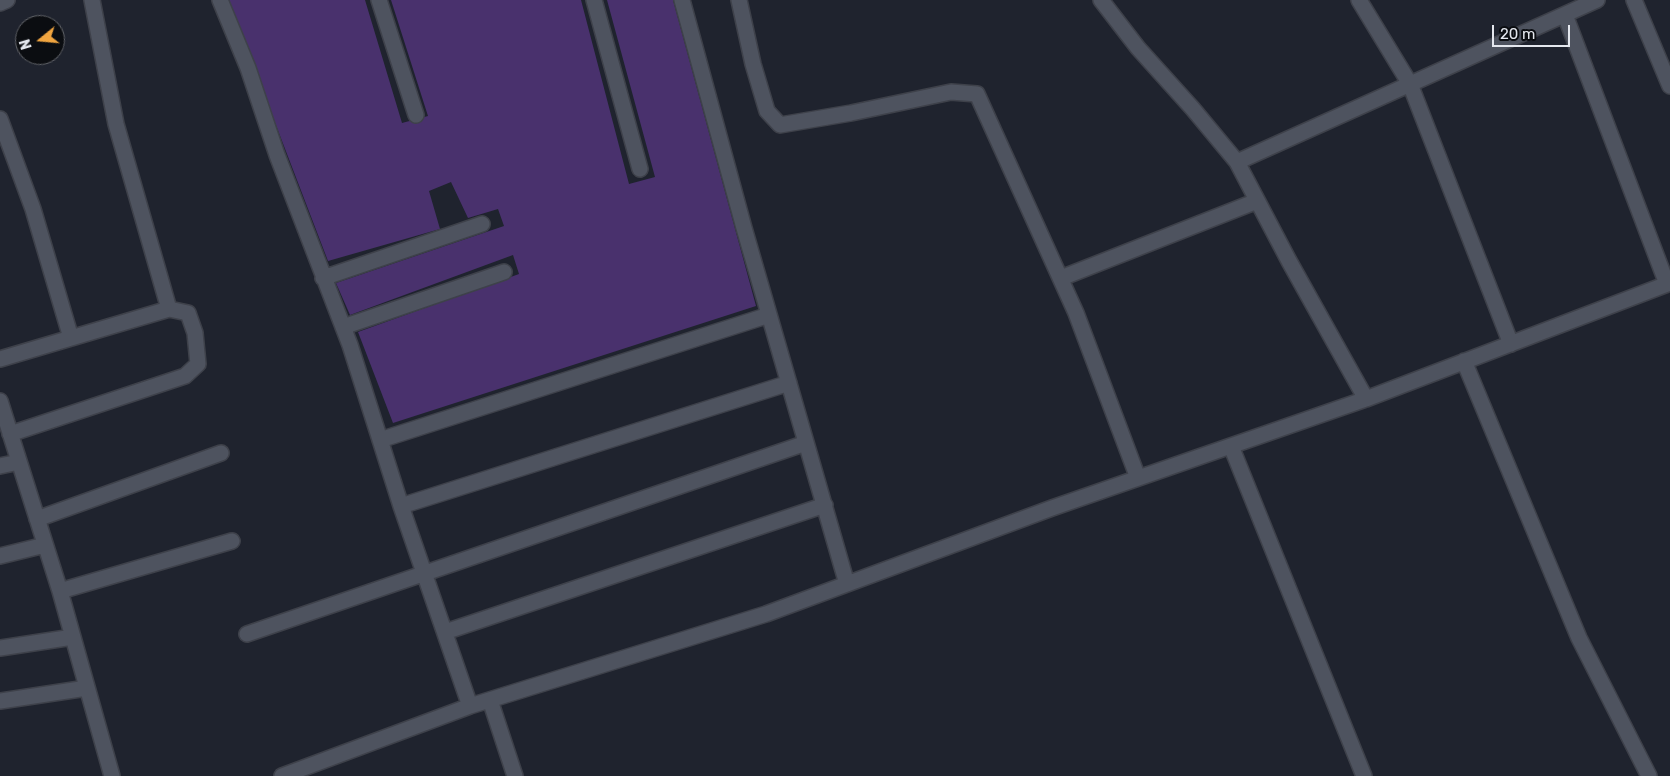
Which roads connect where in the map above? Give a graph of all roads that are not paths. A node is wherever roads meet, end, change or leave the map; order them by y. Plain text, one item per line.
1 (7, 0) edge
2 (92, 0) edge
3 (220, 0) edge
4 (379, 0) edge
5 (594, 0) edge
6 (682, 0) edge
7 (738, 0) edge
8 (1101, 0) edge
9 (1358, 0) edge
10 (1597, 0) edge
11 (1634, 0) edge
12 (0, 3) edge
13 (1564, 15) junction
14 (1410, 84) junction
15 (1670, 86) edge
16 (416, 115) dead end
17 (0, 119) edge
18 (1237, 162) junction
19 (640, 169) dead end
20 (1258, 201) junction
21 (482, 224) dead end
22 (504, 272) dead end
23 (323, 278) junction
24 (1061, 278) junction
25 (1669, 283) edge
26 (169, 309) junction
27 (769, 314) junction
28 (343, 327) junction
29 (71, 338) junction
30 (1511, 344) junction
31 (0, 359) edge
32 (1464, 362) junction
33 (788, 383) junction
34 (1366, 399) junction
35 (0, 400) edge
36 (10, 434) junction
37 (380, 440) junction
38 (806, 443) junction
39 (1231, 446) junction
40 (221, 453) dead end
41 (19, 462) junction
42 (0, 466) edge
43 (1138, 478) junction
44 (825, 505) junction
45 (401, 506) junction
46 (37, 519) junction
47 (232, 541) dead end
48 (45, 545) junction
49 (0, 556) edge
50 (424, 573) junction
51 (847, 584) junction
52 (60, 591) junction
53 (445, 632) junction
54 (246, 634) dead end
55 (72, 637) junction
56 (0, 648) edge
57 (87, 688) junction
58 (490, 700) junction
59 (0, 701) edge
60 (470, 706) junction
61 (112, 776) edge
62 (282, 776) edge
63 (515, 776) edge
64 (1364, 776) edge
65 (1649, 776) edge

1 - 12 street
2 - 26 street
3 - 23 street
4 - 16 street
5 - 19 street
6 - 27 street
7 - 24 street
8 - 18 street
9 - 14 street
10 - 13 street
11 - 15 street
13 - 14 street
13 - 25 street
14 - 18 street
14 - 30 street
17 - 29 street
18 - 20 street
20 - 24 street
20 - 34 street
21 - 23 street
22 - 28 street
23 - 28 street
24 - 43 street
25 - 30 street
26 - 29 street
26 - 36 street
27 - 33 street
27 - 37 street
28 - 37 street
29 - 31 street
30 - 32 street
32 - 34 street
32 - 65 street
33 - 38 street
33 - 45 street
34 - 39 street
35 - 36 street
36 - 41 street
37 - 45 street
38 - 44 street
38 - 50 street
39 - 43 street
39 - 64 street
40 - 46 street
41 - 42 street
41 - 46 street
43 - 51 street
44 - 51 street
44 - 53 street
45 - 50 street
46 - 48 street
47 - 52 street
48 - 49 street
48 - 52 street
50 - 53 street
50 - 54 street
51 - 58 street
52 - 55 street
53 - 60 street
55 - 56 street
55 - 57 street
57 - 59 street
57 - 61 street
58 - 60 street
58 - 63 street
60 - 62 street

